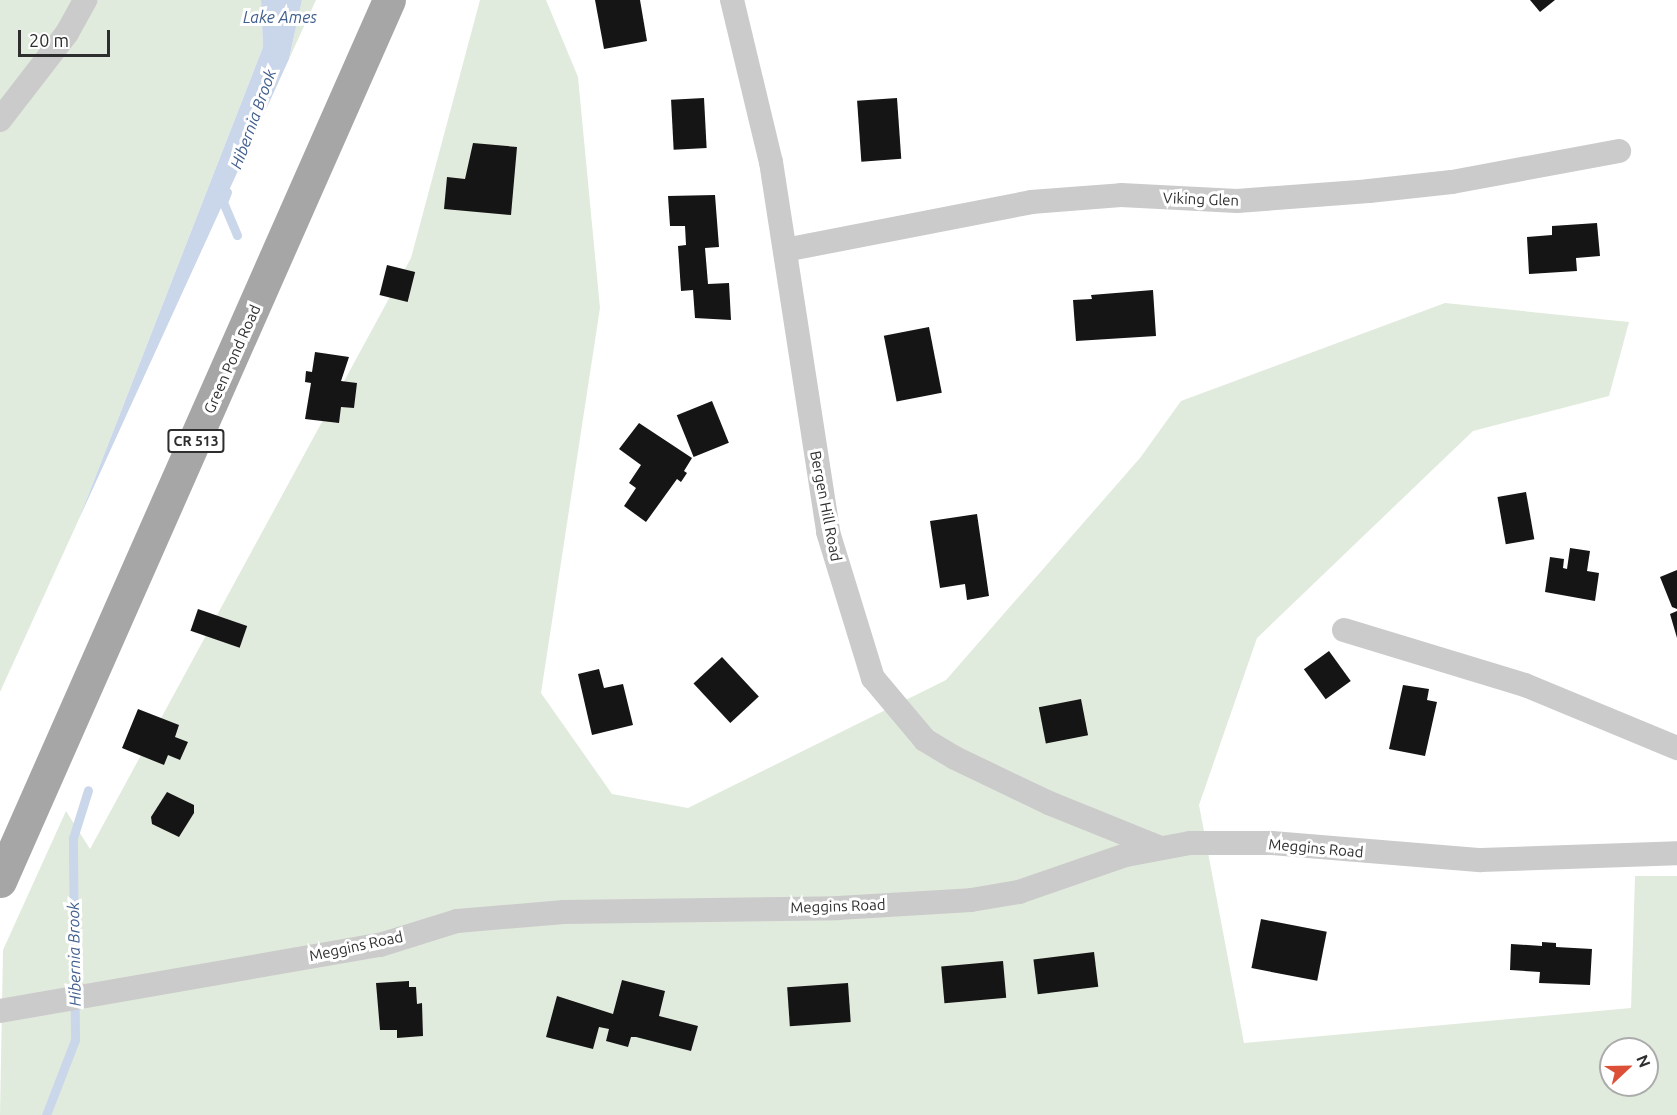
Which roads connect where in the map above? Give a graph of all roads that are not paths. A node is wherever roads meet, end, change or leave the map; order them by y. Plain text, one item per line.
1 (85, 0) edge
2 (389, 0) edge
3 (732, 0) edge
4 (0, 120) edge
5 (1619, 151) dead end
6 (785, 250) junction
7 (1344, 630) dead end
8 (1677, 748) edge
9 (1158, 847) junction
10 (1677, 852) edge
11 (0, 881) edge
12 (0, 1011) edge

1 - 4 street
2 - 11 main road, Green Pond Road / CR 513
3 - 6 street, Bergen Hill Road
5 - 6 street, Viking Glen
6 - 9 street, Bergen Hill Road
7 - 8 street
9 - 10 street, Meggins Road
9 - 12 street, Meggins Road

